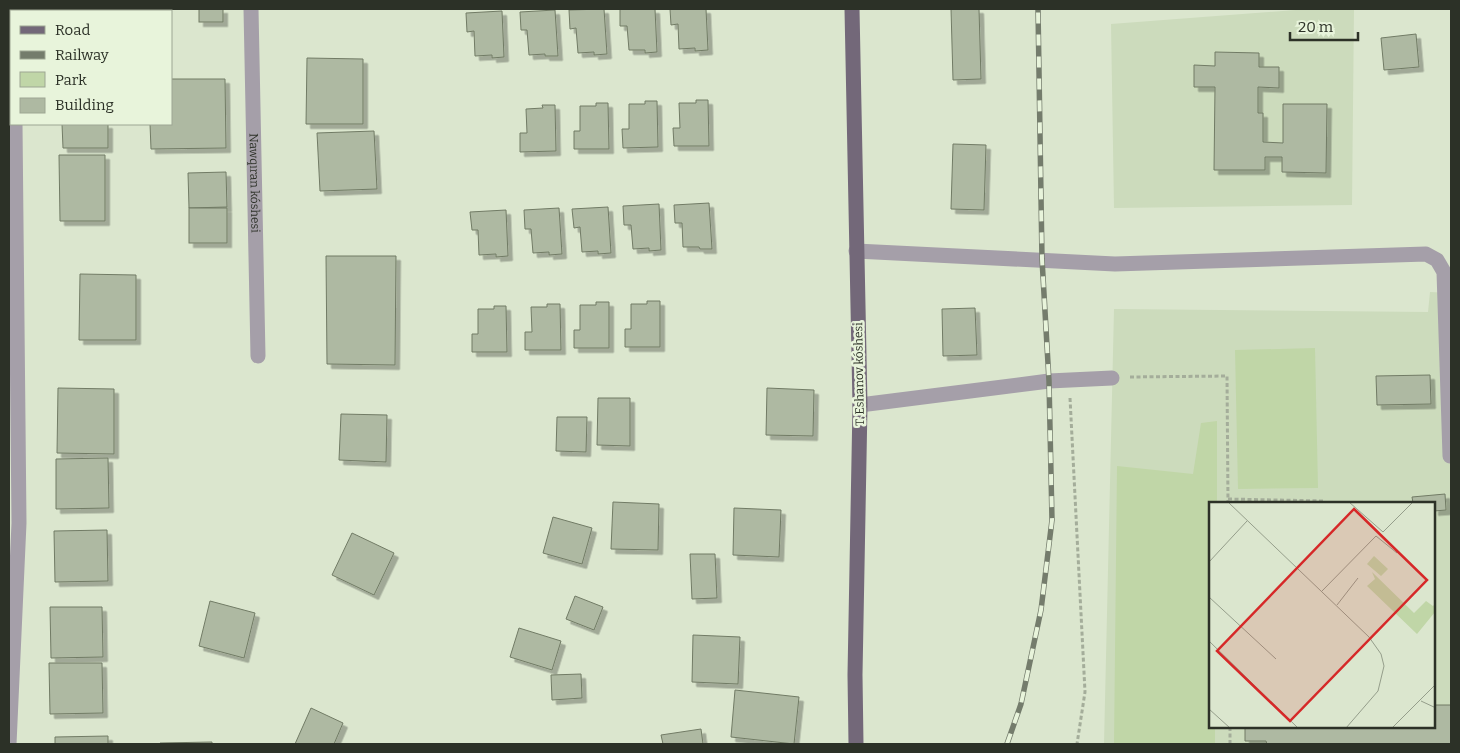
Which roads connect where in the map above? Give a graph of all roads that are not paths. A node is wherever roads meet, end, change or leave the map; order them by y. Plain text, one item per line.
1 (251, 9) edge
2 (852, 9) edge
3 (15, 125) edge
4 (856, 251) junction
5 (258, 356) dead end
6 (1112, 378) road end
7 (860, 405) junction
8 (1450, 456) dead end
9 (856, 742) edge
10 (9, 744) edge

1 - 5 street, Nawqıran kóshesi
2 - 4 main road, T. Eshanov kóshesi
3 - 10 street
4 - 7 main road, T. Eshanov kóshesi
4 - 8 street
6 - 7 street
7 - 9 main road, T. Eshanov kóshesi

